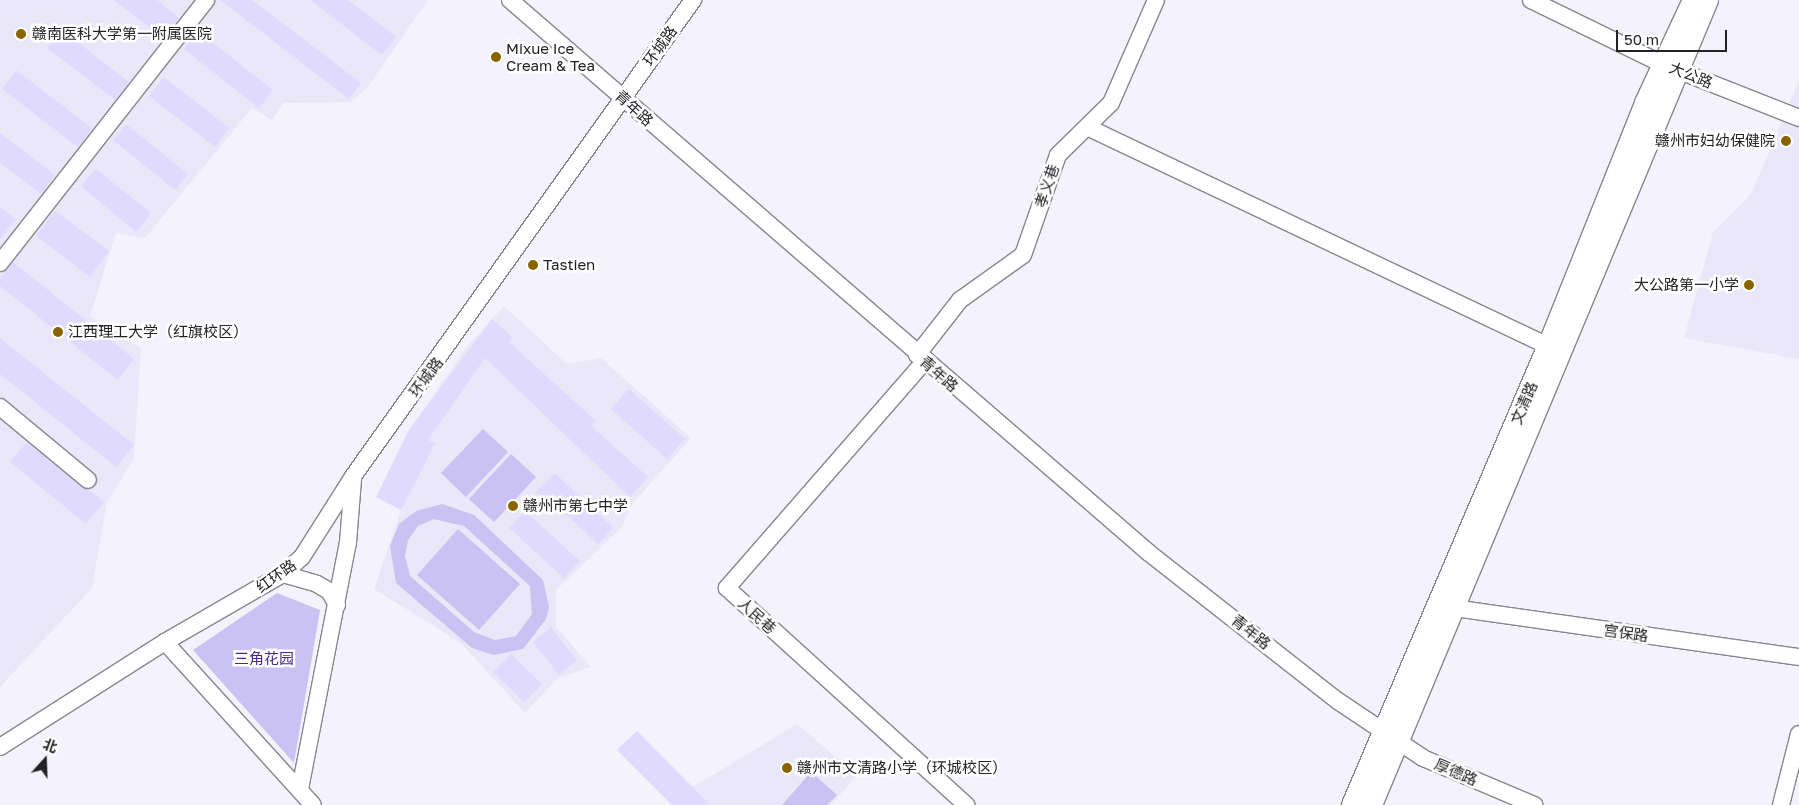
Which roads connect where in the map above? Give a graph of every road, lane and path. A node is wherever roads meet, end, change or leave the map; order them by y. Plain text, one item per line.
1 (206, 0) edge
2 (510, 0) edge
3 (693, 0) edge
4 (1156, 0) edge
5 (1531, 0) edge
6 (1693, 0) edge
7 (1708, 0) edge
8 (1670, 67) junction
9 (623, 98) junction
10 (1799, 118) edge
11 (1087, 126) junction
12 (0, 263) edge
13 (1548, 346) junction
14 (921, 358) junction
15 (0, 407) edge
16 (354, 475) junction
17 (88, 480) dead end
18 (283, 574) junction
19 (337, 605) junction
20 (1454, 608) junction
21 (165, 642) junction
22 (1799, 656) edge
23 (1383, 731) junction
24 (1799, 734) edge
25 (0, 735) edge
26 (1399, 742) junction
27 (0, 747) edge
28 (300, 789) junction
29 (313, 805) edge
30 (966, 805) edge
31 (1352, 805) edge
32 (1372, 805) edge
33 (1534, 805) edge
34 (1781, 805) edge

1 - 12 street
2 - 9 street, 青年路
3 - 9 street, 环城路
4 - 11 street, 孝义巷
5 - 8 street, 大公路
6 - 8 main road, 文清路
7 - 8 main road, 文清路
8 - 10 street, 大公路
8 - 13 main road, 文清路
8 - 20 main road, 文清路
9 - 14 street, 青年路
9 - 16 street, 环城路
11 - 13 street
11 - 14 street, 孝义巷
13 - 23 main road, 文清路
14 - 23 street, 青年路
14 - 30 street, 人民巷
15 - 17 street
16 - 18 street, 红环路
16 - 19 street, 环城路
18 - 19 street
18 - 21 street, 红环路
19 - 28 street, 环城路
20 - 22 street, 宫保路
20 - 26 main road, 文清路
21 - 25 street, 红环路
21 - 27 street, 红环路
21 - 28 street
23 - 26 street, 厚德路
23 - 31 main road, 文清路
24 - 34 street
26 - 32 main road, 文清路
26 - 33 street, 厚德路
28 - 29 street

